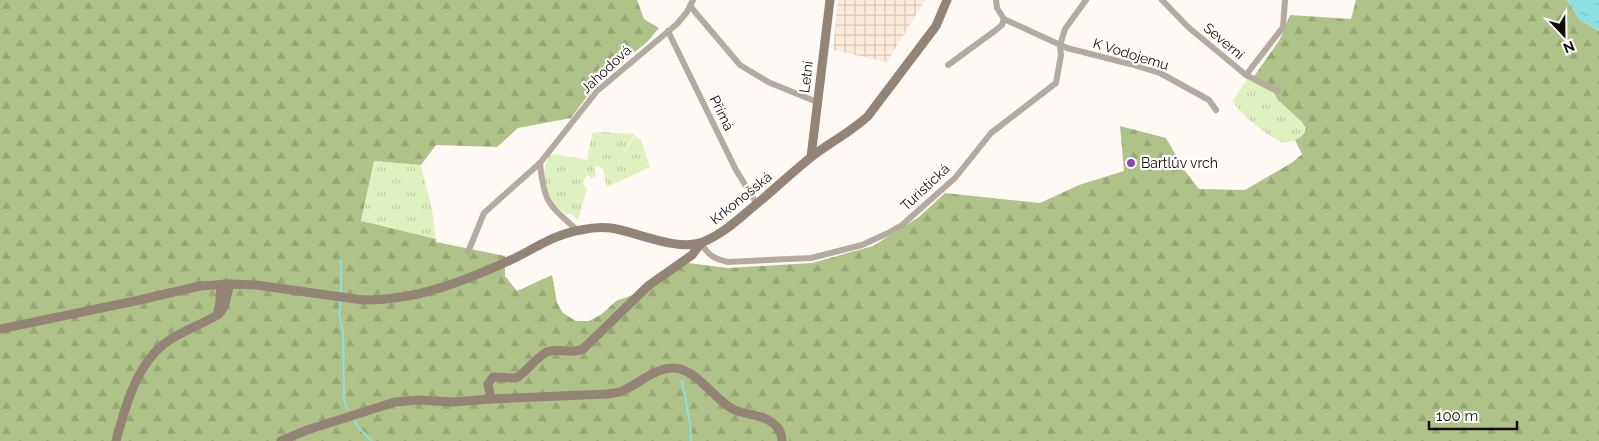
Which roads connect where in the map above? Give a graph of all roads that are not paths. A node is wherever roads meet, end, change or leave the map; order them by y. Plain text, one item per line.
1 (830, 0) edge
2 (947, 0) edge
3 (996, 0) edge
4 (1086, 0) edge
5 (1162, 0) edge
6 (1285, 0) edge
7 (692, 3) edge
8 (1004, 19) junction
9 (668, 31) junction
10 (1060, 45) junction
11 (948, 65) dead end
12 (1246, 75) junction
13 (1278, 91) dead end
14 (817, 102) junction
15 (1216, 110) dead end
16 (811, 158) junction
17 (540, 162) junction
18 (757, 204) junction
19 (577, 230) junction
20 (701, 242) junction
21 (468, 252) dead end
22 (227, 284) junction
23 (200, 286) junction
24 (220, 298) junction
25 (214, 317) junction
26 (0, 328) edge
27 (491, 398) junction
28 (116, 441) edge
29 (281, 441) edge
30 (782, 441) edge

1 - 14 street, Letní
2 - 16 street, Krkonošská
3 - 8 street
4 - 10 street, Turistická
5 - 12 street, Severní
6 - 12 street
7 - 9 street, Jahodová
7 - 14 street
8 - 10 street, K Vodojemu
8 - 11 street
9 - 17 street, Jahodová
9 - 18 street, Přímá
10 - 15 street, K Vodojemu
10 - 20 street, Turistická
12 - 13 street, Severní
14 - 16 street, Letní
16 - 18 street, Krkonošská
17 - 19 street
17 - 21 street, Jahodová
18 - 20 street, Krkonošská
19 - 20 street, Krkonošská
19 - 22 street, Krkonošská
20 - 27 street
22 - 23 street, Krkonošská
22 - 24 street
22 - 25 street
23 - 24 street
23 - 26 street, Krkonošská
24 - 25 street
25 - 28 street
27 - 29 street
27 - 30 street

